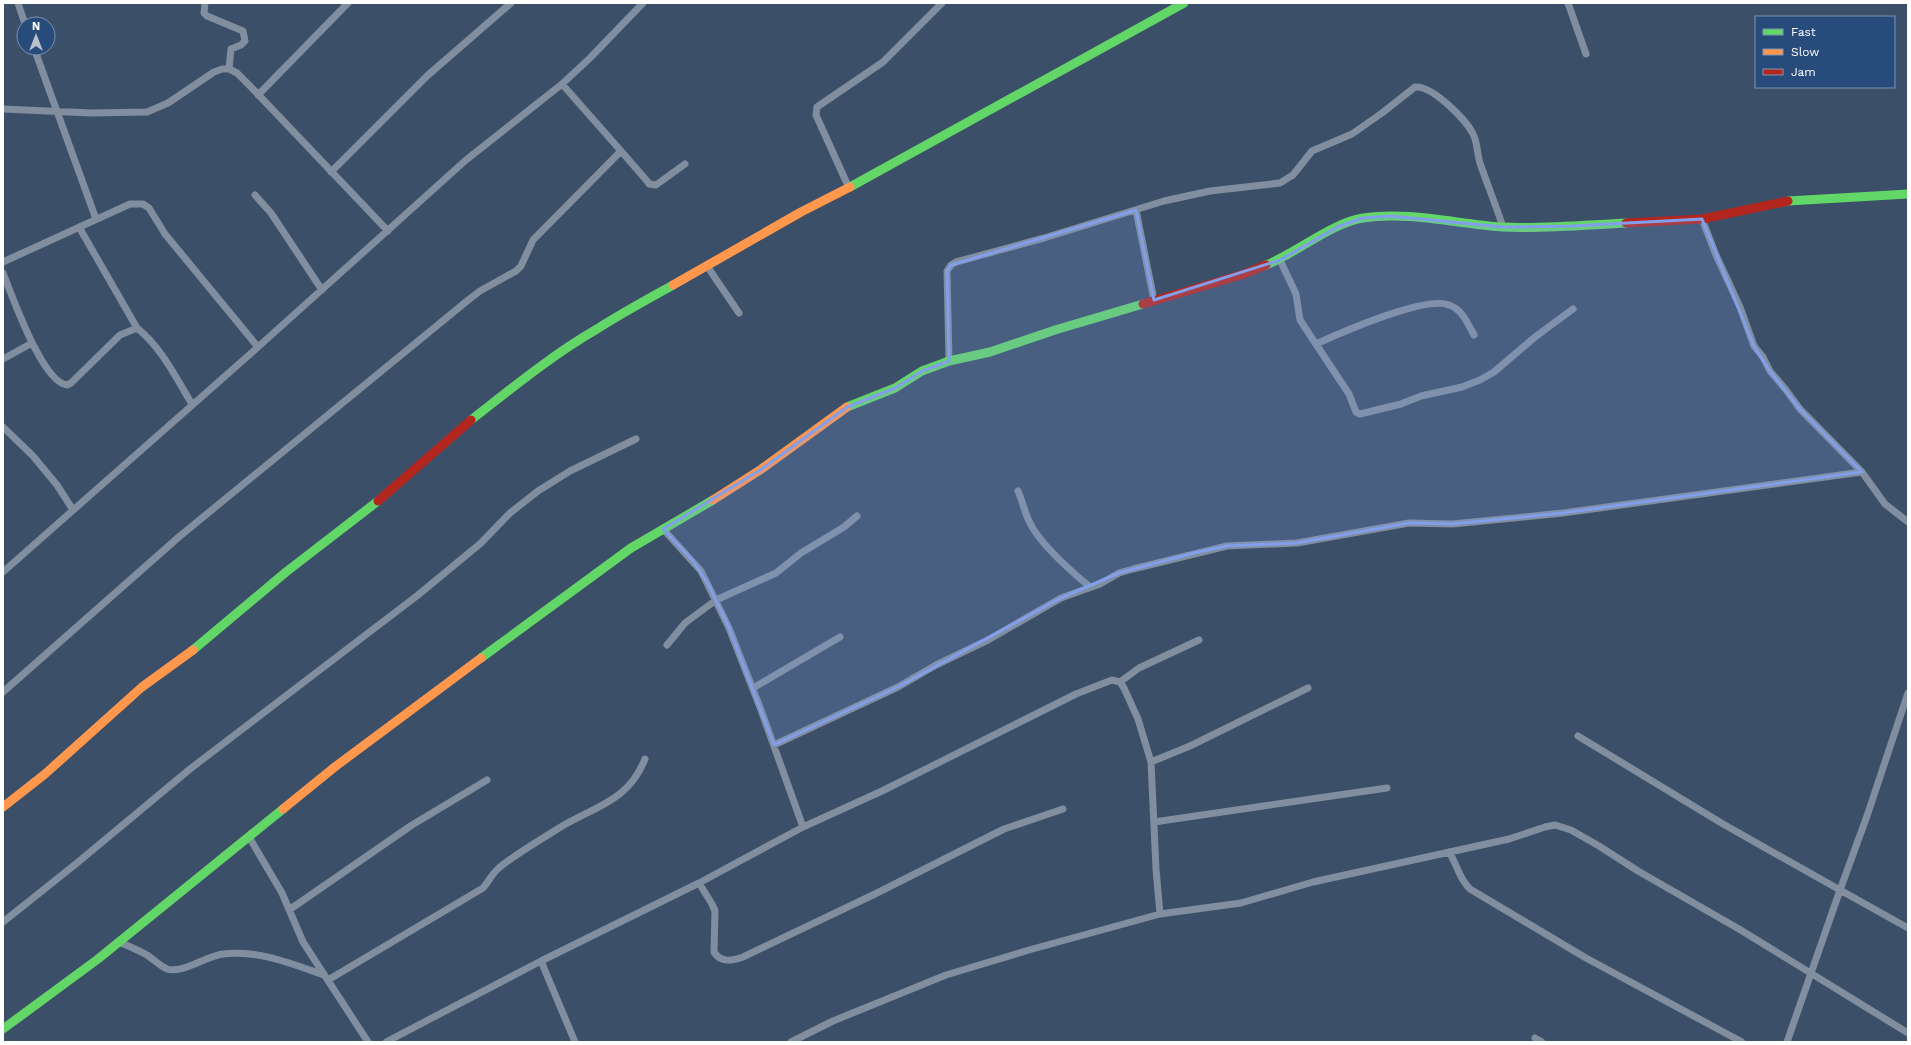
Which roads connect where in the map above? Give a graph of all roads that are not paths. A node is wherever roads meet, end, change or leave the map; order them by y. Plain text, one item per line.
1 (18, 3) edge
2 (205, 3) edge
3 (348, 3) edge
4 (511, 3) edge
5 (643, 3) edge
6 (942, 3) edge
7 (1184, 3) edge
8 (1568, 3) edge
9 (22, 16) edge
10 (1586, 54) dead end
11 (37, 56) edge
12 (229, 69) junction
13 (562, 84) junction
14 (258, 95) junction
15 (3, 109) edge
16 (56, 111) junction
17 (621, 151) junction
18 (685, 164) dead end
19 (331, 172) junction
20 (849, 188) junction
21 (1908, 194) edge
22 (255, 195) dead end
23 (1136, 210) junction
24 (96, 219) junction
25 (1702, 219) junction
26 (1503, 226) junction
27 (79, 227) junction
28 (388, 231) junction
29 (1280, 260) junction
30 (3, 262) edge
31 (707, 266) junction
32 (3, 273) edge
33 (322, 290) junction
34 (1154, 300) junction
35 (1573, 309) dead end
36 (739, 313) dead end
37 (137, 328) junction
38 (1474, 335) dead end
39 (32, 343) junction
40 (1316, 344) junction
41 (258, 347) junction
42 (3, 359) edge
43 (950, 361) junction
44 (192, 404) junction
45 (3, 427) edge
46 (636, 439) dead end
47 (1862, 472) junction
48 (1018, 491) dead end
49 (73, 510) junction
50 (857, 516) dead end
51 (1908, 522) edge
52 (663, 529) junction
53 (3, 572) edge
54 (1090, 588) junction
55 (716, 600) junction
56 (840, 637) dead end
57 (1199, 640) dead end
58 (667, 645) dead end
59 (1120, 682) junction
60 (753, 688) junction
61 (1308, 688) dead end
62 (3, 692) edge
63 (1908, 693) edge
64 (1578, 736) dead end
65 (774, 745) junction
66 (645, 759) dead end
67 (1151, 762) junction
68 (487, 780) dead end
69 (1387, 788) dead end
70 (3, 807) edge
71 (1062, 809) dead end
72 (1154, 822) junction
73 (803, 827) junction
74 (250, 837) junction
75 (1449, 852) junction
76 (699, 883) junction
77 (1840, 890) junction
78 (289, 910) junction
79 (1160, 914) junction
80 (3, 922) edge
81 (1908, 928) edge
82 (119, 942) junction
83 (541, 961) junction
84 (1810, 974) junction
85 (326, 978) junction
86 (3, 1029) edge
87 (1908, 1033) edge
88 (1535, 1038) dead end
89 (368, 1042) edge
90 (386, 1042) edge
91 (575, 1042) edge
92 (790, 1042) edge
93 (1542, 1042) edge
94 (1742, 1042) edge
95 (1787, 1042) edge

1 - 9 street
2 - 12 street
3 - 14 street
4 - 19 street
5 - 13 street
6 - 20 street
7 - 20 street
8 - 10 street
11 - 16 street
12 - 14 street
12 - 16 street
13 - 17 street
13 - 28 street
14 - 19 street
15 - 16 street
16 - 24 street
17 - 18 street
17 - 62 street
19 - 28 street
20 - 31 street
21 - 25 street
22 - 33 street
23 - 26 street
23 - 34 street
23 - 43 street
24 - 27 street
24 - 41 street
25 - 26 street
25 - 47 street
26 - 29 street
27 - 30 street
27 - 37 street
28 - 33 street
29 - 34 street
29 - 40 street
31 - 36 street
31 - 70 street
32 - 39 street
33 - 41 street
34 - 43 street
35 - 40 street
37 - 39 street
37 - 44 street
38 - 40 street
39 - 42 street
41 - 44 street
43 - 52 street
44 - 49 street
45 - 49 street
46 - 80 street
47 - 51 street
47 - 54 street
48 - 54 street
49 - 53 street
50 - 55 street
52 - 55 street
52 - 74 street
54 - 65 street
55 - 58 street
55 - 60 street
56 - 60 street
57 - 59 street
59 - 67 street
59 - 73 street
60 - 65 street
61 - 67 street
63 - 77 street
64 - 77 street
65 - 73 street
66 - 85 street
67 - 72 street
68 - 78 street
69 - 72 street
71 - 76 street
72 - 79 street
73 - 76 street
74 - 78 street
74 - 82 street
75 - 79 street
75 - 84 street
75 - 94 street
76 - 83 street
77 - 81 street
77 - 84 street
78 - 85 street
79 - 92 street
82 - 85 street
82 - 86 street
83 - 90 street
83 - 91 street
84 - 87 street
84 - 95 street
85 - 89 street
88 - 93 street

